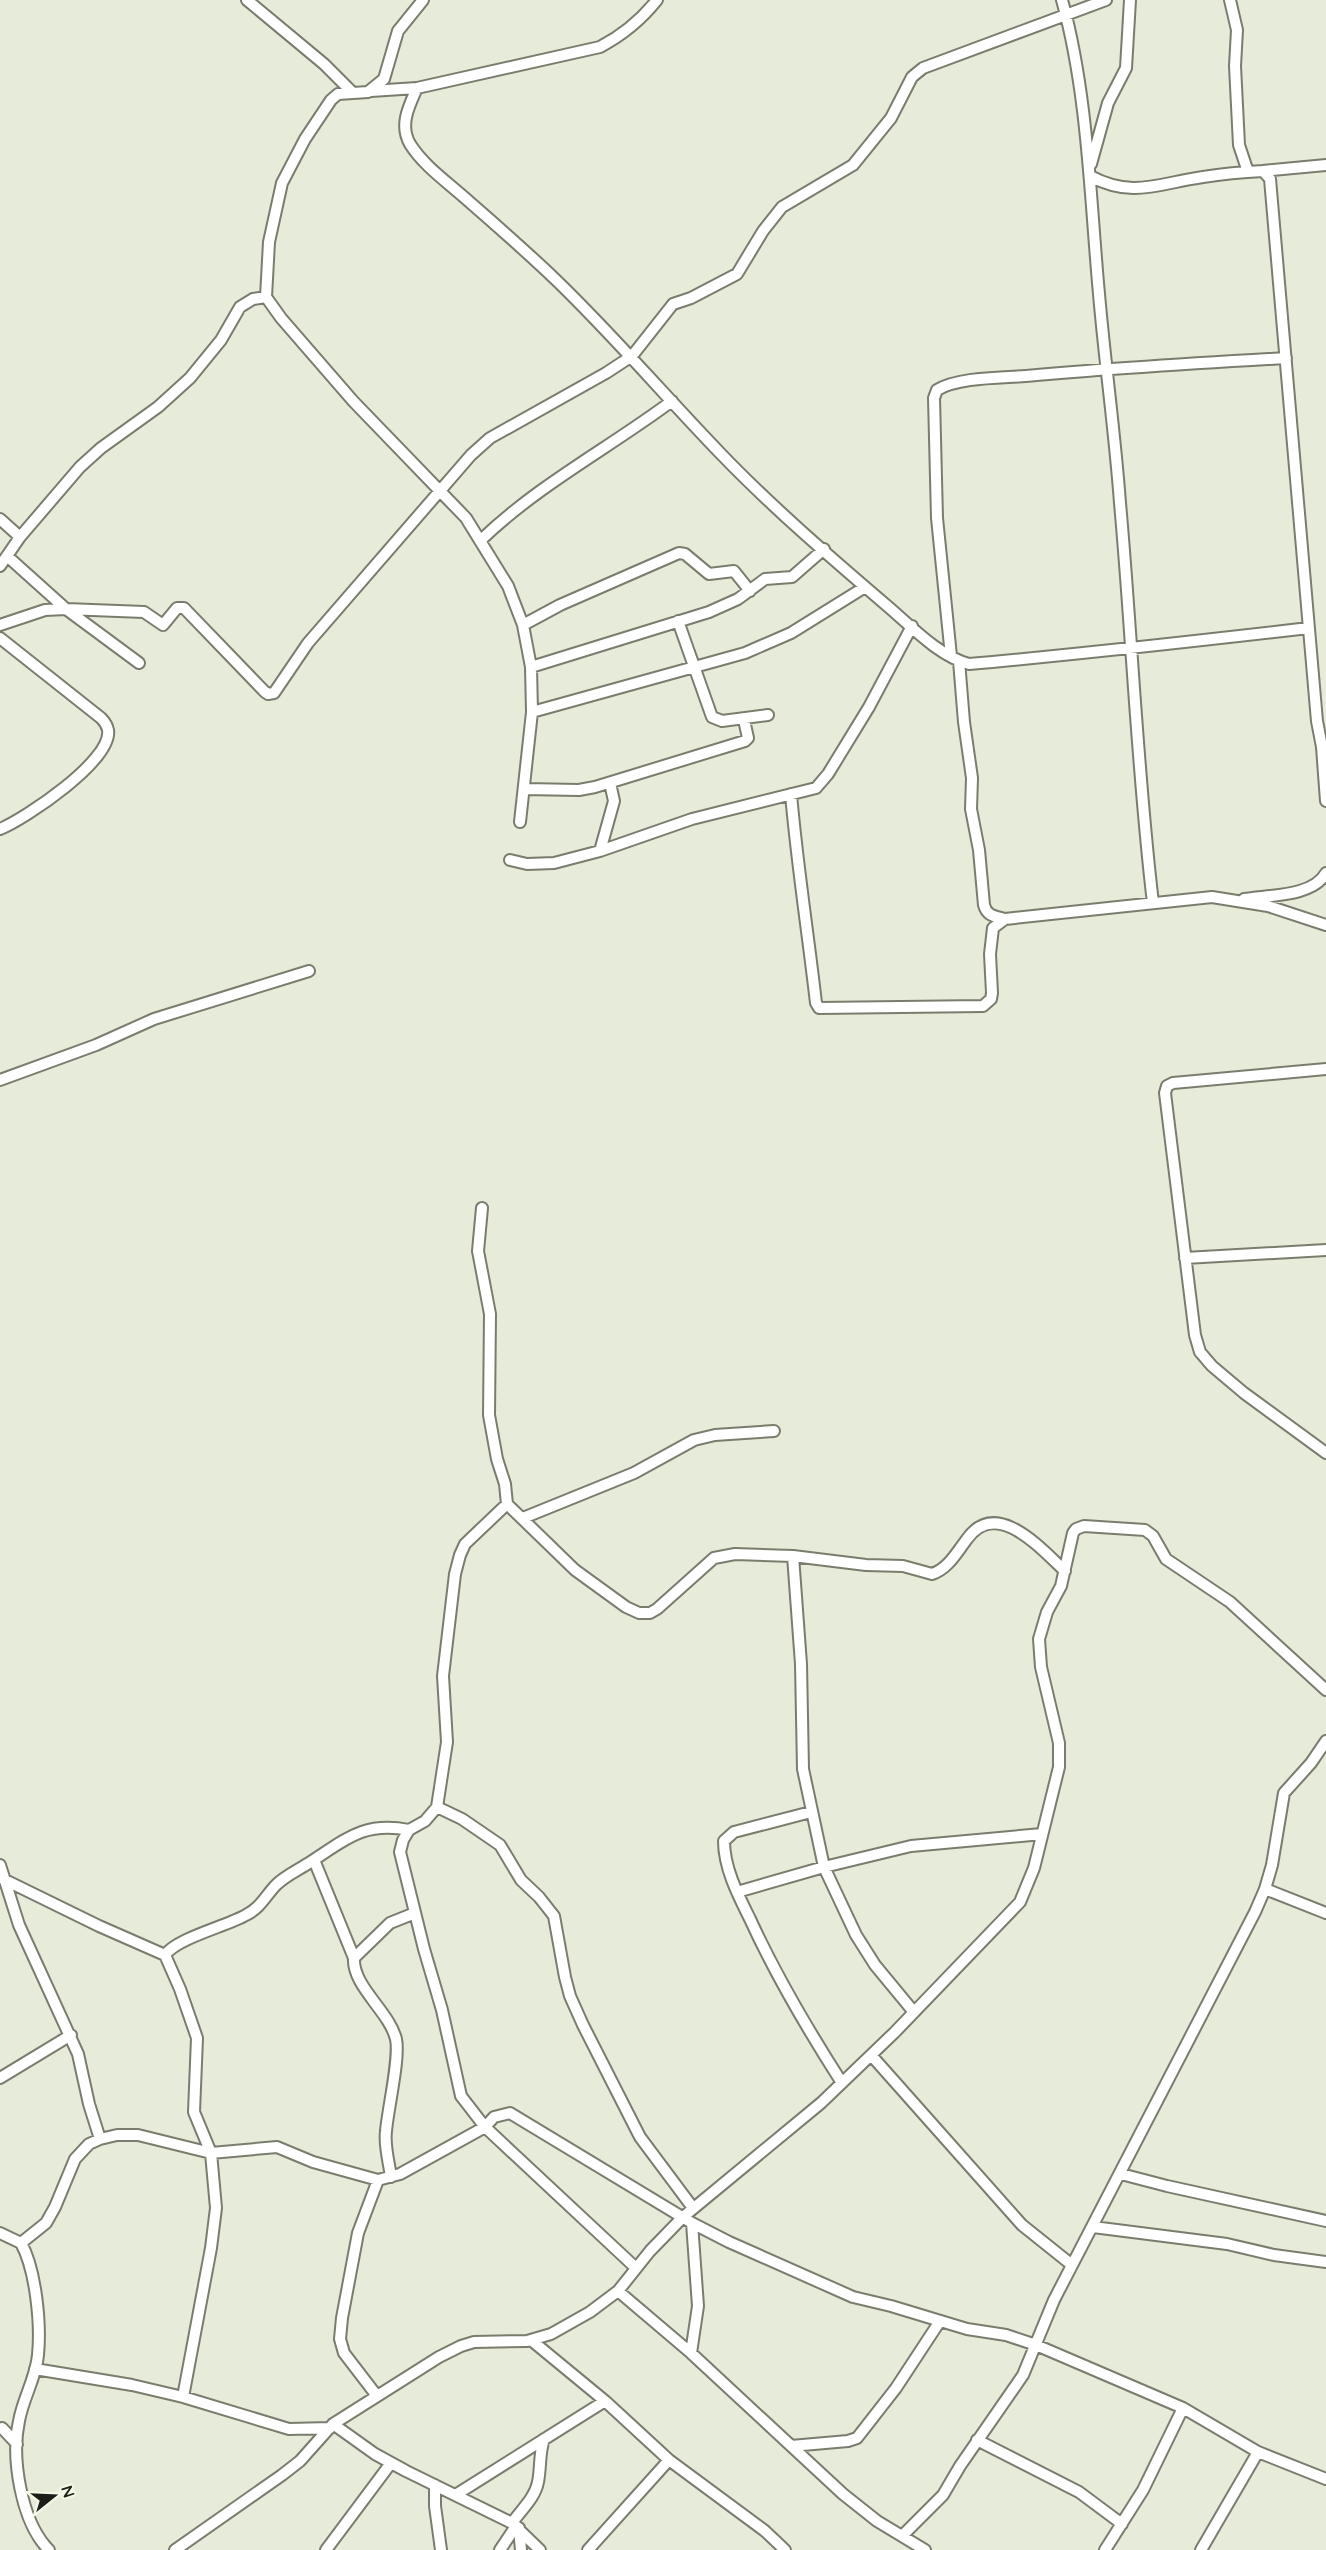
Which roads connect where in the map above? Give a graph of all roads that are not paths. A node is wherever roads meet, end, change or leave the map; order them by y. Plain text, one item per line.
1 (247, 0) edge
2 (423, 0) edge
3 (657, 0) edge
4 (1062, 0) edge
5 (1106, 0) edge
6 (1130, 0) edge
7 (1230, 0) edge
8 (1066, 15) junction
9 (417, 88) junction
10 (352, 92) junction
11 (368, 92) junction
12 (1326, 165) edge
13 (1263, 171) junction
14 (1248, 172) junction
15 (1090, 173) junction
16 (266, 297) junction
17 (632, 356) junction
18 (1286, 358) junction
19 (1106, 369) junction
20 (672, 401) junction
21 (440, 490) junction
22 (0, 519) edge
23 (20, 537) junction
24 (481, 540) junction
25 (824, 549) junction
26 (7, 556) junction
27 (0, 566) edge
28 (865, 587) junction
29 (750, 591) junction
30 (66, 609) junction
31 (678, 621) junction
32 (0, 625) edge
33 (523, 625) junction
34 (912, 626) junction
35 (1309, 627) junction
36 (0, 638) edge
37 (1131, 649) junction
38 (955, 659) junction
39 (139, 663) dead end
40 (531, 666) junction
41 (695, 669) junction
42 (532, 712) junction
43 (768, 715) dead end
44 (744, 720) junction
45 (1324, 747) edge
46 (610, 783) junction
47 (525, 789) junction
48 (791, 794) junction
49 (1326, 801) edge
50 (520, 822) dead end
51 (0, 829) edge
52 (600, 851) junction
53 (510, 860) dead end
54 (1326, 873) edge
55 (1233, 900) junction
56 (1153, 903) junction
57 (1005, 919) junction
58 (1326, 925) edge
59 (309, 971) dead end
60 (1326, 1069) edge
61 (0, 1080) edge
62 (482, 1208) dead end
63 (1326, 1250) edge
64 (1185, 1258) junction
65 (774, 1431) dead end
66 (1326, 1453) edge
67 (507, 1504) junction
68 (523, 1518) junction
69 (793, 1556) junction
70 (1065, 1571) junction
71 (1326, 1690) edge
72 (1326, 1741) edge
73 (437, 1807) junction
74 (811, 1812) junction
75 (410, 1830) junction
76 (1042, 1834) junction
77 (314, 1860) junction
78 (0, 1865) edge
79 (824, 1867) junction
80 (3, 1879) junction
81 (1265, 1888) junction
82 (737, 1892) junction
83 (415, 1913) junction
84 (1326, 1913) edge
85 (165, 1955) junction
86 (354, 1958) junction
87 (914, 2011) junction
88 (71, 2036) junction
89 (872, 2055) junction
90 (0, 2078) edge
91 (842, 2083) junction
92 (485, 2127) junction
93 (100, 2139) junction
94 (211, 2153) junction
95 (1121, 2174) junction
96 (390, 2177) junction
97 (378, 2180) junction
98 (693, 2208) junction
99 (688, 2220) junction
100 (1326, 2221) edge
101 (1094, 2227) junction
102 (0, 2233) edge
103 (21, 2243) junction
104 (1326, 2262) edge
105 (1072, 2265) junction
106 (636, 2268) junction
107 (618, 2290) junction
108 (940, 2321) junction
109 (531, 2340) junction
110 (1036, 2344) junction
111 (691, 2353) junction
112 (35, 2369) junction
113 (377, 2396) junction
114 (183, 2397) junction
115 (605, 2401) junction
116 (1183, 2408) junction
117 (19, 2421) junction
118 (332, 2426) junction
119 (1, 2427) edge
120 (544, 2439) junction
121 (977, 2440) junction
122 (17, 2444) junction
123 (791, 2446) junction
124 (1258, 2452) junction
125 (669, 2460) junction
126 (391, 2463) junction
127 (1326, 2479) edge
128 (435, 2485) junction
129 (457, 2494) junction
130 (1122, 2524) junction
131 (516, 2525) junction
132 (902, 2536) junction
133 (193, 2546) edge
134 (50, 2550) edge
135 (175, 2550) edge
136 (326, 2550) edge
137 (441, 2550) edge
138 (500, 2550) edge
139 (521, 2550) edge
140 (540, 2550) edge
141 (588, 2550) edge
142 (785, 2550) edge
143 (925, 2550) edge
144 (1105, 2550) edge
145 (1201, 2550) edge

1 - 10 street
2 - 11 street
3 - 9 street
4 - 8 street
5 - 8 street
6 - 15 street
7 - 14 street
8 - 15 street
8 - 17 street
9 - 11 street
9 - 17 street
10 - 11 street
10 - 16 street
12 - 13 street
13 - 14 street
13 - 18 street
14 - 15 street
15 - 19 street
16 - 21 street
16 - 23 street
17 - 20 street
17 - 21 street
18 - 19 street
18 - 35 street
19 - 37 street
19 - 38 street
20 - 24 street
20 - 25 street
21 - 24 street
21 - 30 street
22 - 23 street
23 - 26 street
24 - 33 street
25 - 28 street
25 - 29 street
26 - 27 street
26 - 30 street
28 - 34 street
28 - 41 street
29 - 31 street
29 - 33 street
30 - 32 street
30 - 39 street
31 - 40 street
31 - 41 street
33 - 40 street
34 - 38 street
34 - 48 street
35 - 37 street
35 - 45 street
36 - 51 street
37 - 38 street
37 - 56 street
38 - 57 street
40 - 42 street
41 - 42 street
41 - 44 street
42 - 47 street
43 - 44 street
44 - 46 street
45 - 49 street
46 - 47 street
46 - 52 street
47 - 50 street
48 - 52 street
48 - 57 street
52 - 53 street
54 - 55 street
55 - 56 street
55 - 58 street
56 - 57 street
59 - 61 street
60 - 64 street
62 - 67 street
63 - 64 street
64 - 66 street
65 - 68 street
67 - 68 street
67 - 73 street
68 - 69 street
69 - 70 street
69 - 74 street
70 - 71 street
70 - 76 street
72 - 81 street
73 - 75 street
73 - 98 street
74 - 79 street
74 - 82 street
75 - 77 street
75 - 83 street
76 - 79 street
76 - 87 street
77 - 85 street
77 - 86 street
78 - 80 street
79 - 82 street
79 - 87 street
80 - 85 street
80 - 88 street
81 - 84 street
81 - 95 street
82 - 91 street
83 - 86 street
83 - 92 street
85 - 94 street
86 - 96 street
87 - 89 street
88 - 90 street
88 - 93 street
89 - 91 street
89 - 105 street
91 - 98 street
92 - 96 street
92 - 99 street
92 - 106 street
93 - 94 street
93 - 103 street
94 - 97 street
94 - 114 street
95 - 100 street
95 - 101 street
96 - 97 street
97 - 113 street
98 - 99 street
99 - 106 street
99 - 108 street
99 - 111 street
101 - 104 street
101 - 105 street
102 - 103 street
103 - 112 street
105 - 110 street
106 - 107 street
107 - 109 street
107 - 111 street
108 - 110 street
108 - 123 street
109 - 113 street
109 - 115 street
110 - 116 street
110 - 121 street
111 - 123 street
112 - 114 street
112 - 117 street
113 - 118 street
114 - 118 street
115 - 120 street
115 - 125 street
116 - 124 street
116 - 130 street
117 - 119 street
117 - 122 street
118 - 126 street
118 - 133 street
119 - 122 street
120 - 129 street
120 - 131 street
121 - 130 street
121 - 132 street
122 - 134 street
123 - 132 street
124 - 127 street
124 - 145 street
125 - 141 street
125 - 142 street
126 - 128 street
126 - 136 street
128 - 129 street
128 - 137 street
129 - 131 street
130 - 144 street
131 - 138 street
131 - 139 street
131 - 140 street
132 - 143 street
133 - 135 street

